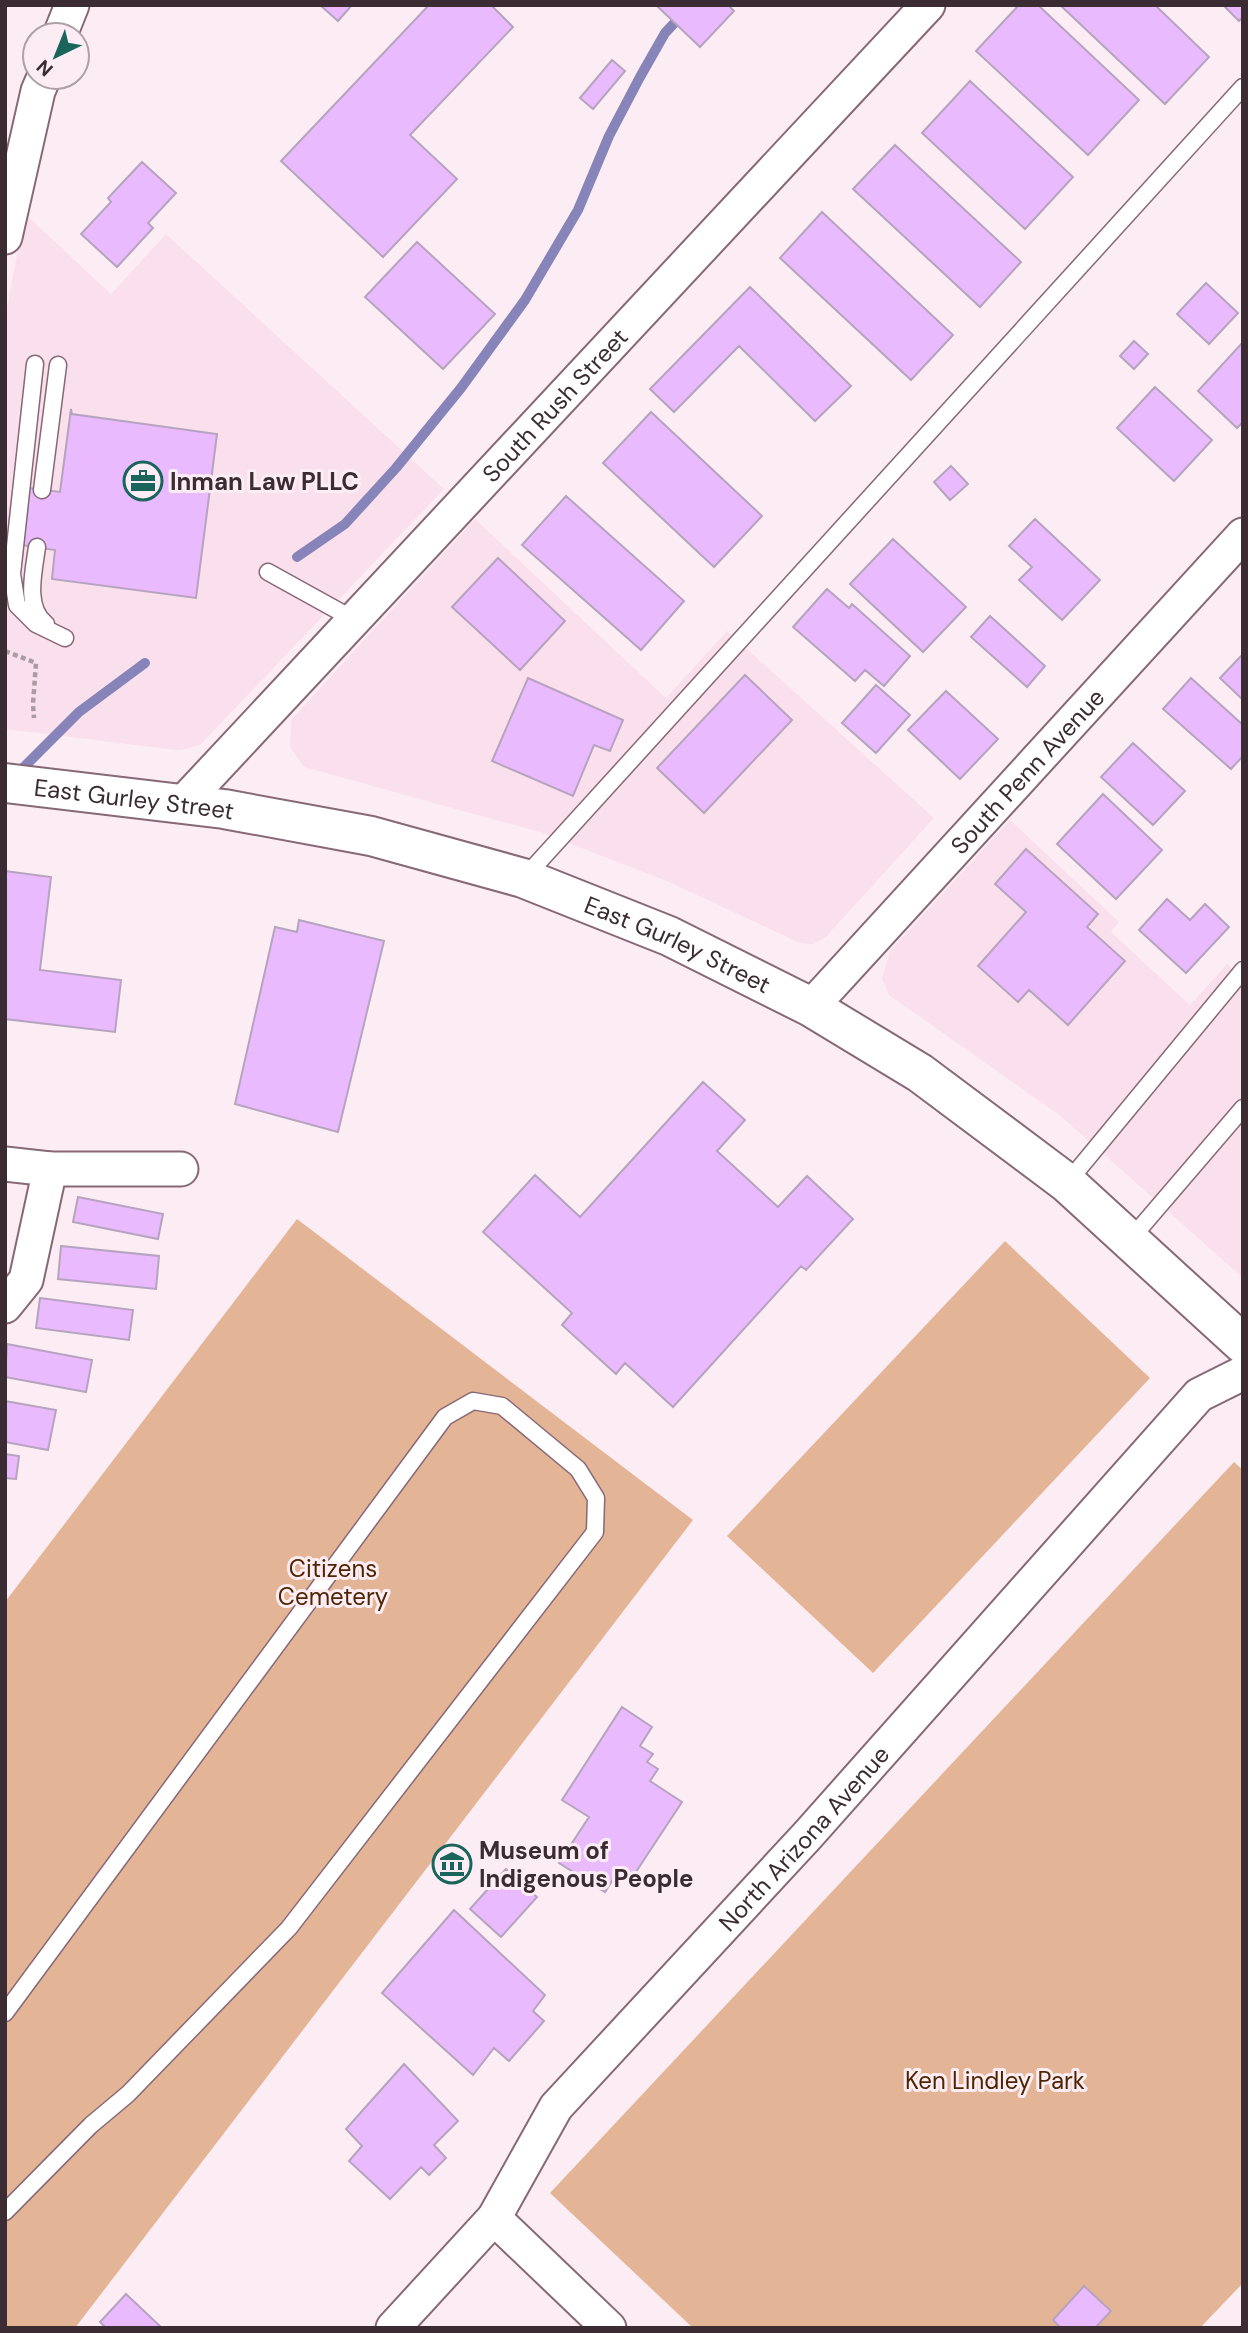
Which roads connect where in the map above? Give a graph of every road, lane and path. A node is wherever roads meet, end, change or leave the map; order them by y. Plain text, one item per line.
1 (928, 5) edge
2 (1243, 87) edge
3 (39, 91) edge
4 (5, 237) edge
5 (36, 364) dead end
6 (58, 365) dead end
7 (42, 490) dead end
8 (1243, 535) edge
9 (37, 547) dead end
10 (268, 572) dead end
11 (353, 619) junction
12 (5, 651) edge
13 (34, 718) dead end
14 (5, 783) edge
15 (181, 804) junction
16 (523, 878) junction
17 (1243, 970) edge
18 (811, 1007) junction
19 (1243, 1108) edge
20 (5, 1164) edge
21 (50, 1169) junction
22 (181, 1169) dead end
23 (1067, 1184) junction
24 (1129, 1241) junction
25 (5, 1306) edge
26 (1243, 1344) edge
27 (1243, 1373) edge
28 (5, 2012) edge
29 (5, 2212) edge
30 (494, 2218) junction
31 (393, 2328) edge
32 (609, 2328) edge

1 - 11 street, South Rush Street
2 - 16 lane
3 - 4 street
5 - 9 lane
6 - 7 lane
8 - 18 street, South Penn Avenue
10 - 11 lane
11 - 15 street, South Rush Street
12 - 13 path
14 - 15 main road, East Gurley Street
15 - 16 main road, East Gurley Street
16 - 18 main road, East Gurley Street
17 - 23 lane
18 - 23 main road, East Gurley Street
19 - 24 lane
20 - 21 street
21 - 22 street
21 - 25 street
23 - 24 main road, East Gurley Street
24 - 26 main road, East Gurley Street
27 - 30 street, North Arizona Avenue
28 - 29 lane
30 - 31 street, North Arizona Avenue
30 - 32 street

